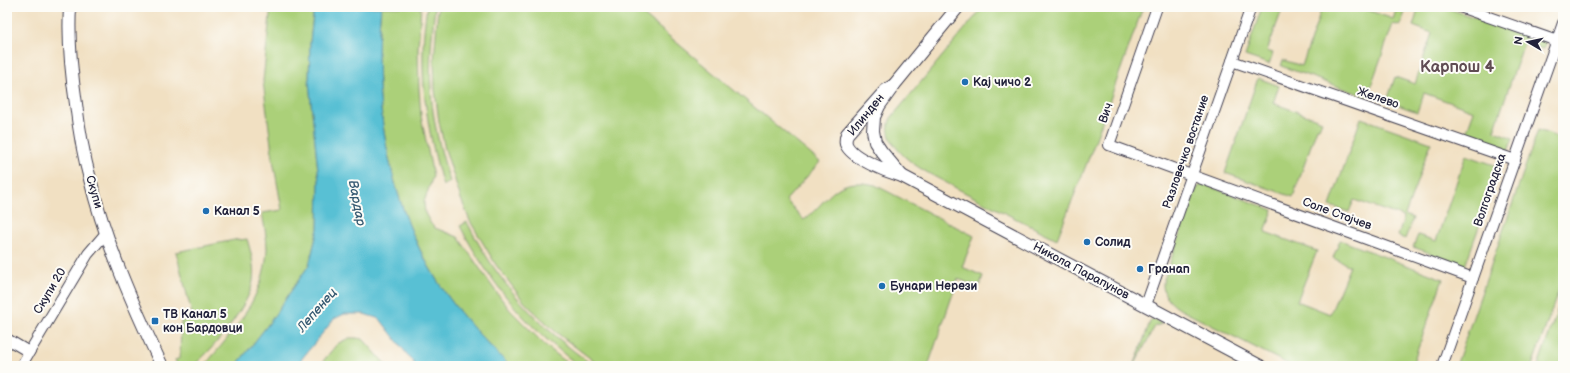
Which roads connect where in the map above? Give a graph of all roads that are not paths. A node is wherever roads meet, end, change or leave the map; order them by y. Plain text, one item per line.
1 (70, 7) edge
2 (958, 7) edge
3 (1157, 7) edge
4 (1251, 7) edge
5 (1460, 7) edge
6 (1563, 23) edge
7 (1557, 41) junction
8 (1232, 61) junction
9 (894, 85) junction
10 (1515, 160) junction
11 (1192, 175) junction
12 (902, 176) junction
13 (106, 233) junction
14 (1473, 278) junction
15 (1146, 305) junction
16 (7, 340) edge
17 (29, 352) junction
18 (21, 366) edge
19 (162, 366) edge
20 (1260, 366) edge
21 (1442, 366) edge

1 - 13 street, Скупи
2 - 9 street, Илинден
3 - 11 street, Вич
4 - 8 street, Разловечко востание
5 - 7 street
6 - 7 street, Волгоградска
7 - 10 street, Волгоградска
8 - 10 street, Желево
8 - 11 street, Разловечко востание
9 - 12 street, Илинден
9 - 12 street, Илинден
10 - 14 street, Волгоградска
11 - 14 street, Соле Стојчев
11 - 15 street, Разловечко востание
12 - 15 street, Никола Парапунов
13 - 17 street, Скупи 20
13 - 19 street, Скупи
14 - 21 street, Волгоградска
15 - 20 street, Никола Парапунов
16 - 17 street
17 - 18 street, Скупи 20

